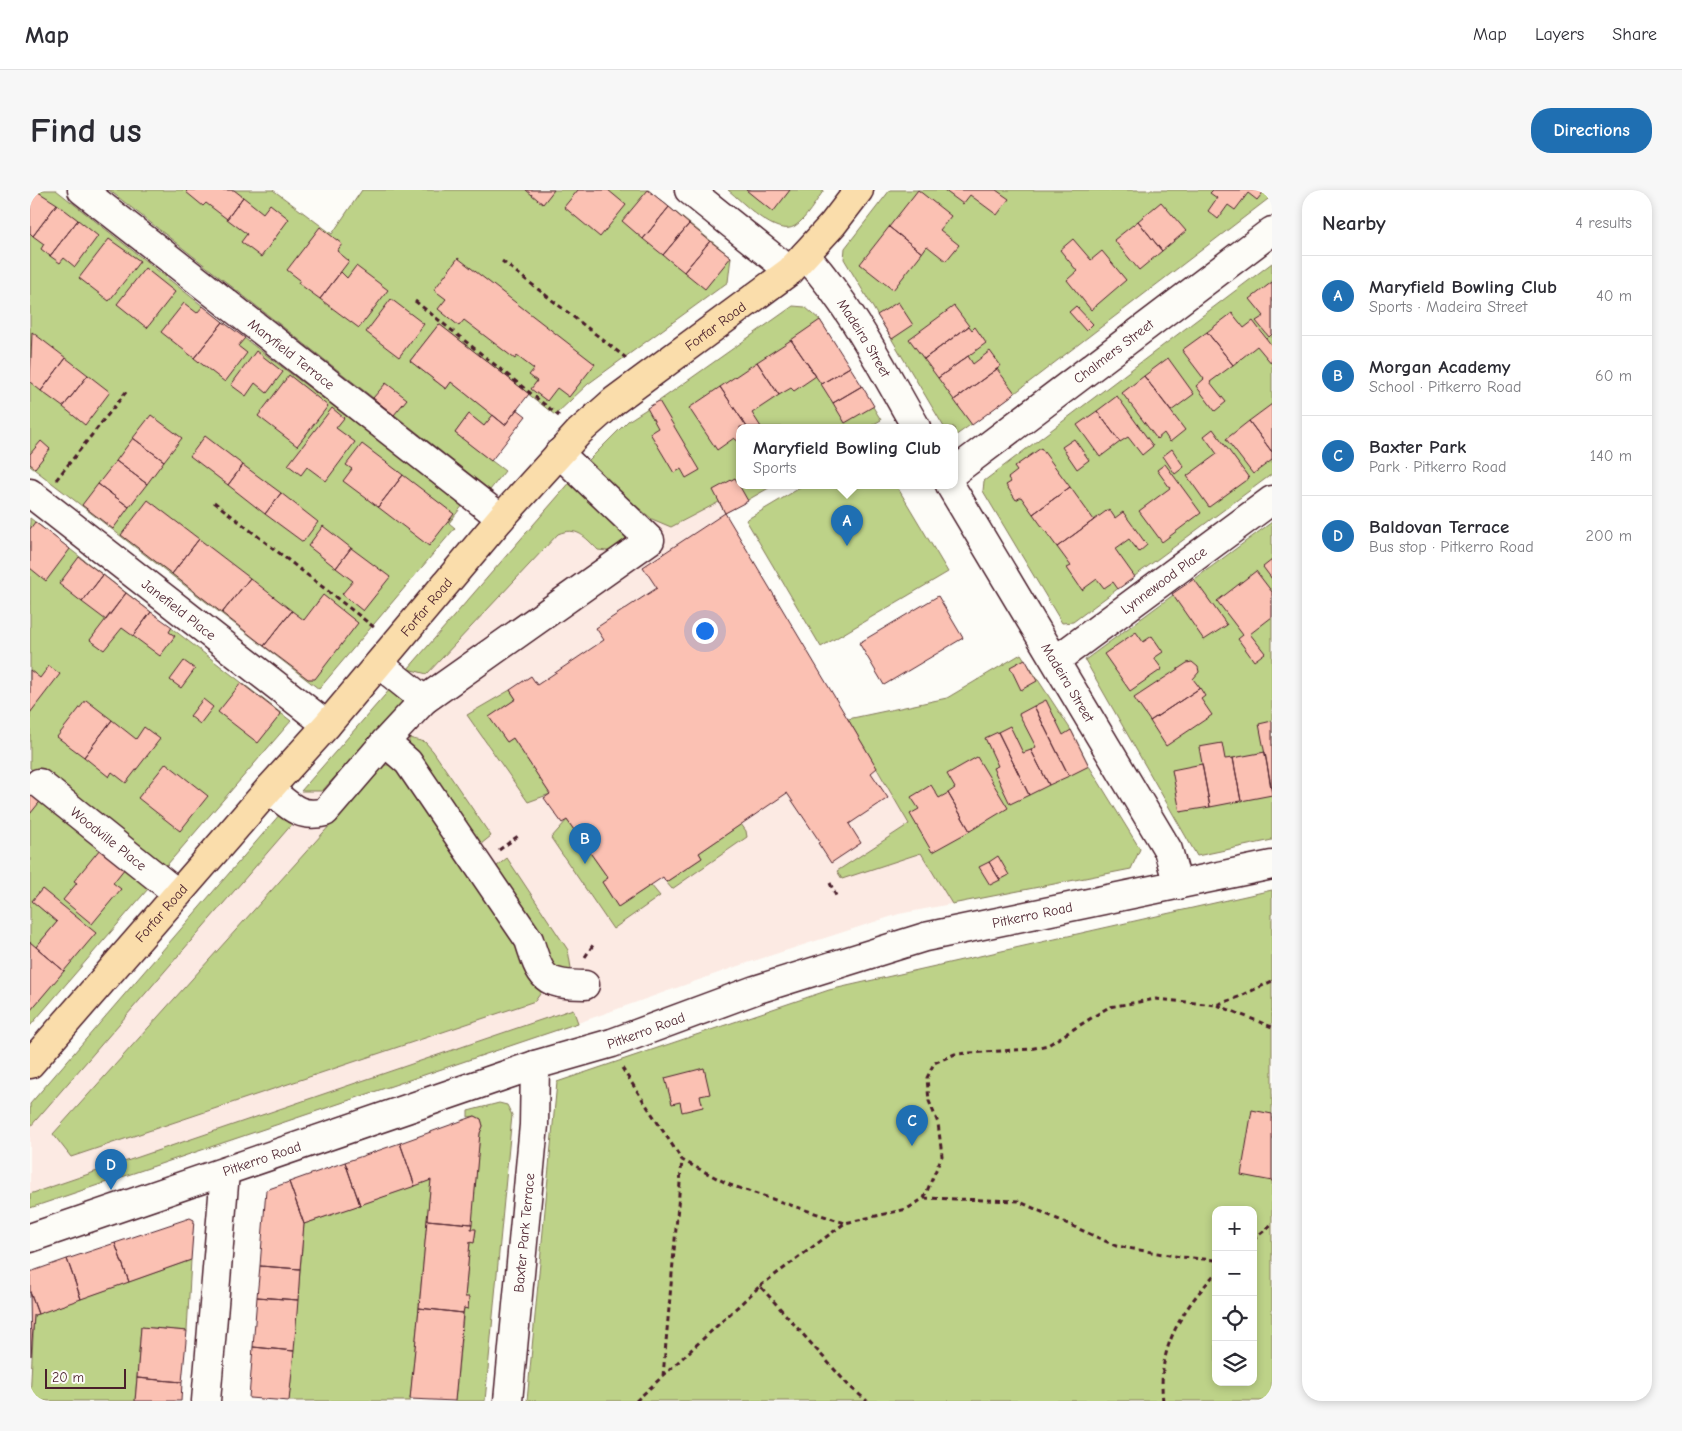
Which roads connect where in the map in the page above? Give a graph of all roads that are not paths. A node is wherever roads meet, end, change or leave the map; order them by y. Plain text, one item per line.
1 (82, 190) edge
2 (689, 190) edge
3 (859, 190) edge
4 (1272, 231) edge
5 (798, 263) junction
6 (914, 424) edge
7 (559, 453) junction
8 (958, 469) edge
9 (952, 489) edge
10 (35, 497) edge
11 (1272, 500) edge
12 (501, 518) junction
13 (387, 654) junction
14 (1056, 660) junction
15 (424, 700) junction
16 (327, 725) junction
17 (385, 742) junction
18 (39, 783) dead end
19 (269, 789) junction
20 (1272, 865) edge
21 (1178, 884) junction
22 (178, 894) junction
23 (585, 985) dead end
24 (30, 1064) edge
25 (535, 1065) junction
26 (224, 1172) junction
27 (30, 1238) edge
28 (206, 1401) edge
29 (508, 1401) edge

1 - 12 street, Maryfield Terrace
2 - 5 street, Madeira Street
3 - 5 main road, Forfar Road
4 - 8 street, Chalmers Street
5 - 6 street, Madeira Street
5 - 7 main road, Forfar Road
7 - 12 main road, Forfar Road
7 - 15 street
9 - 14 street, Madeira Street
10 - 16 street, Janefield Place
11 - 14 street, Lynnewood Place
12 - 13 main road, Forfar Road
13 - 15 street
13 - 16 main road, Forfar Road
14 - 21 street, Madeira Street
15 - 17 street
16 - 19 main road, Forfar Road
17 - 19 street
17 - 23 street
18 - 22 street, Woodville Place
19 - 22 main road, Forfar Road
20 - 21 street, Pitkerro Road
21 - 25 street, Pitkerro Road
22 - 24 main road, Forfar Road
25 - 26 street, Pitkerro Road
25 - 29 street, Baxter Park Terrace
26 - 27 street, Pitkerro Road
26 - 28 street

